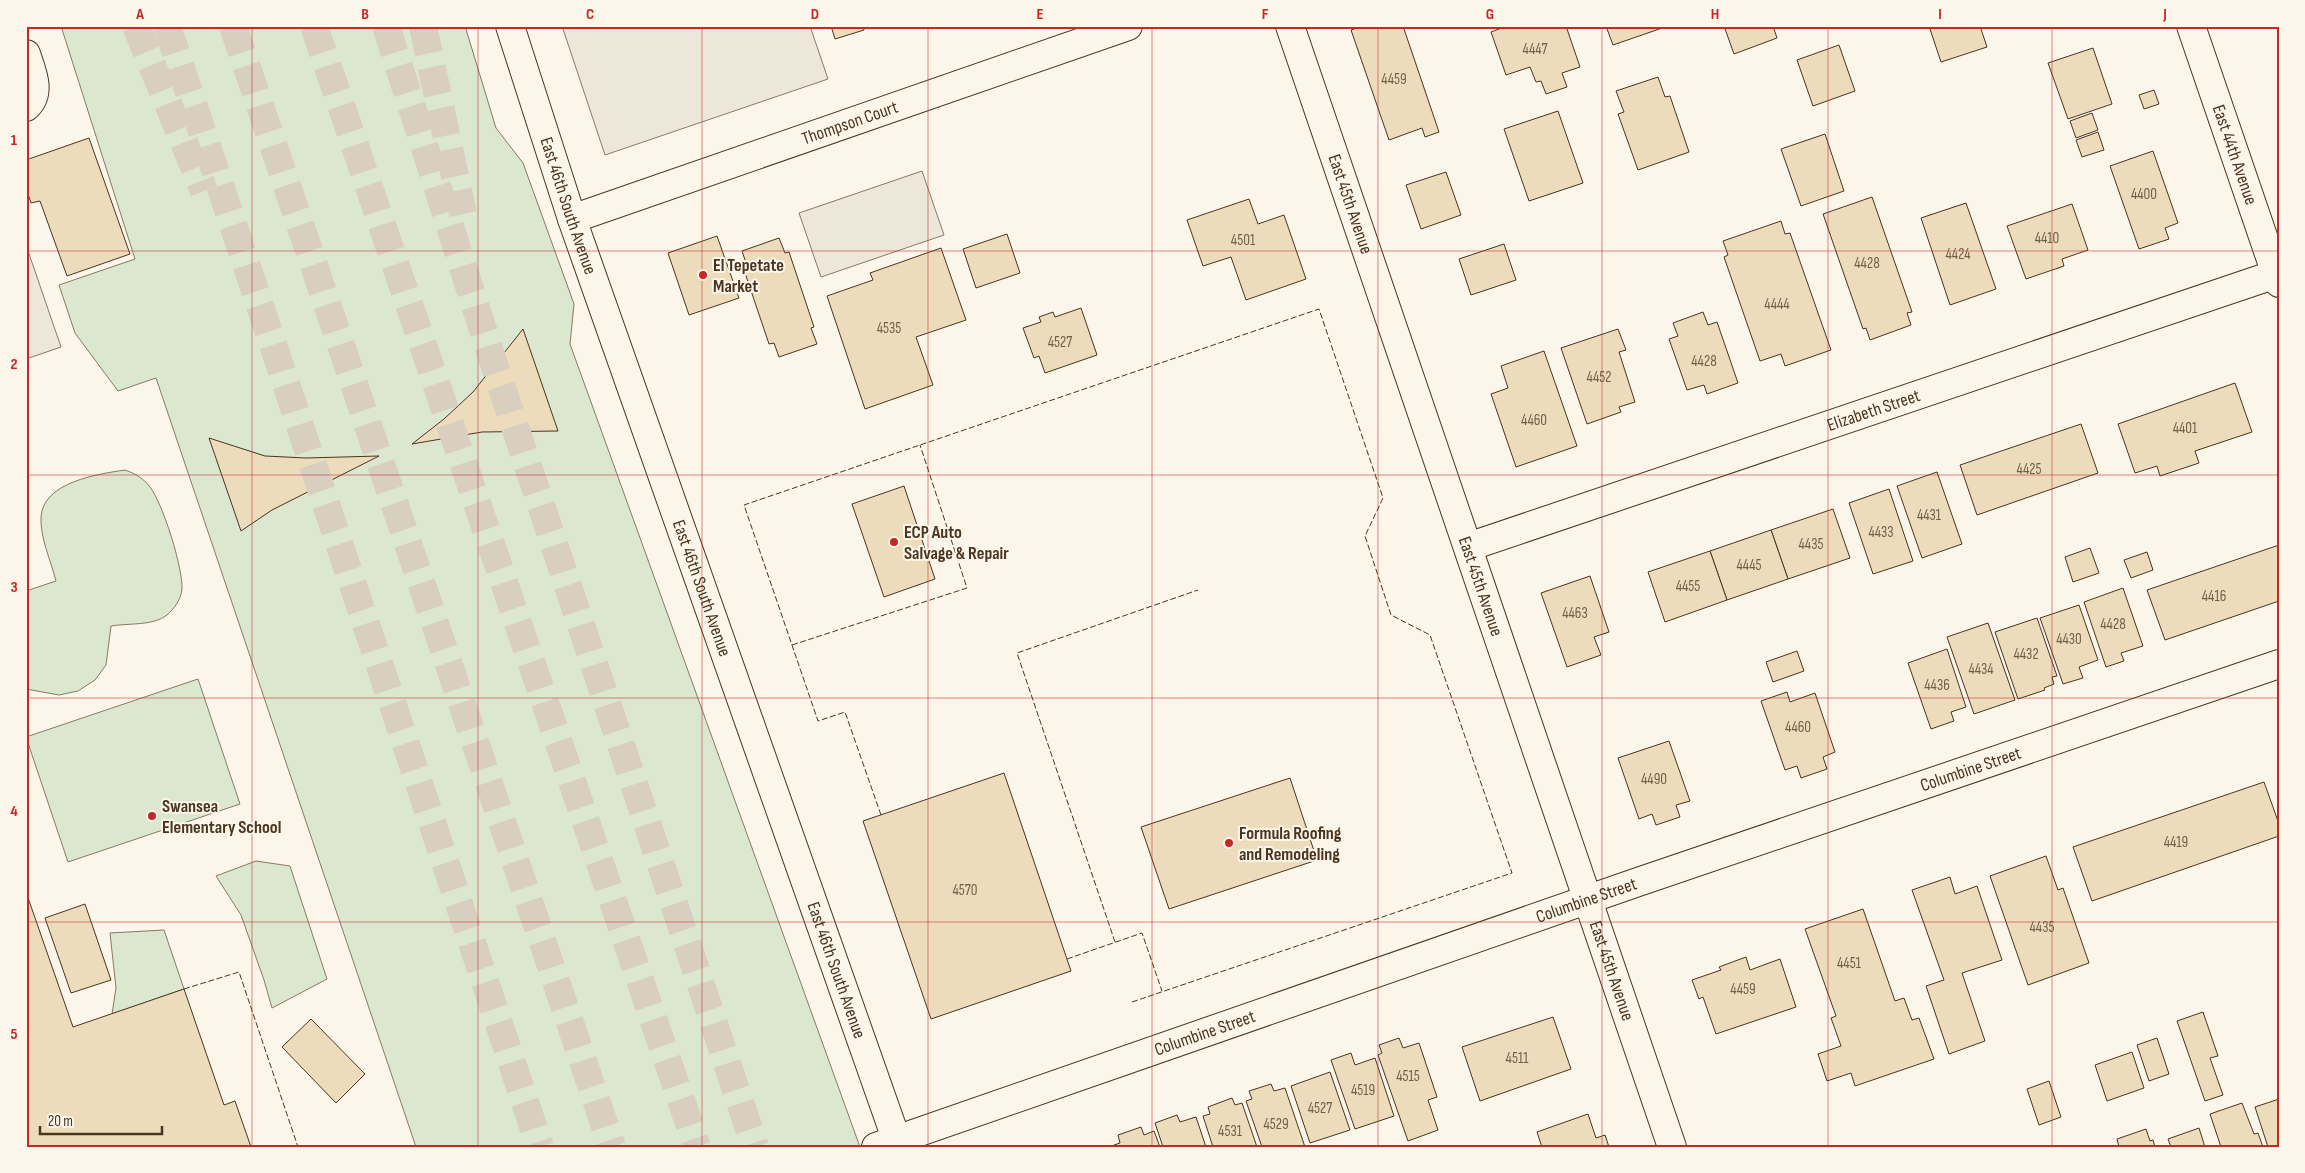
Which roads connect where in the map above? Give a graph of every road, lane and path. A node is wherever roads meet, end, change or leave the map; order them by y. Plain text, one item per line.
1 (510, 26) edge
2 (1128, 26) edge
3 (1290, 26) edge
4 (2191, 26) edge
5 (26, 54) edge
6 (28, 106) edge
7 (572, 220) junction
8 (2278, 276) edge
9 (1468, 548) junction
10 (2279, 664) edge
11 (1588, 900) junction
12 (891, 1145) edge
13 (1672, 1147) edge

1 - 7 street, East 46th South Avenue
2 - 7 street, Thompson Court
3 - 9 street, East 45th Avenue
4 - 8 street, East 44th Avenue
5 - 6 street
7 - 12 street, East 46th South Avenue
8 - 9 street, Elizabeth Street
9 - 11 street, East 45th Avenue
10 - 11 street, Columbine Street
11 - 12 street, Columbine Street
11 - 13 street, East 45th Avenue

